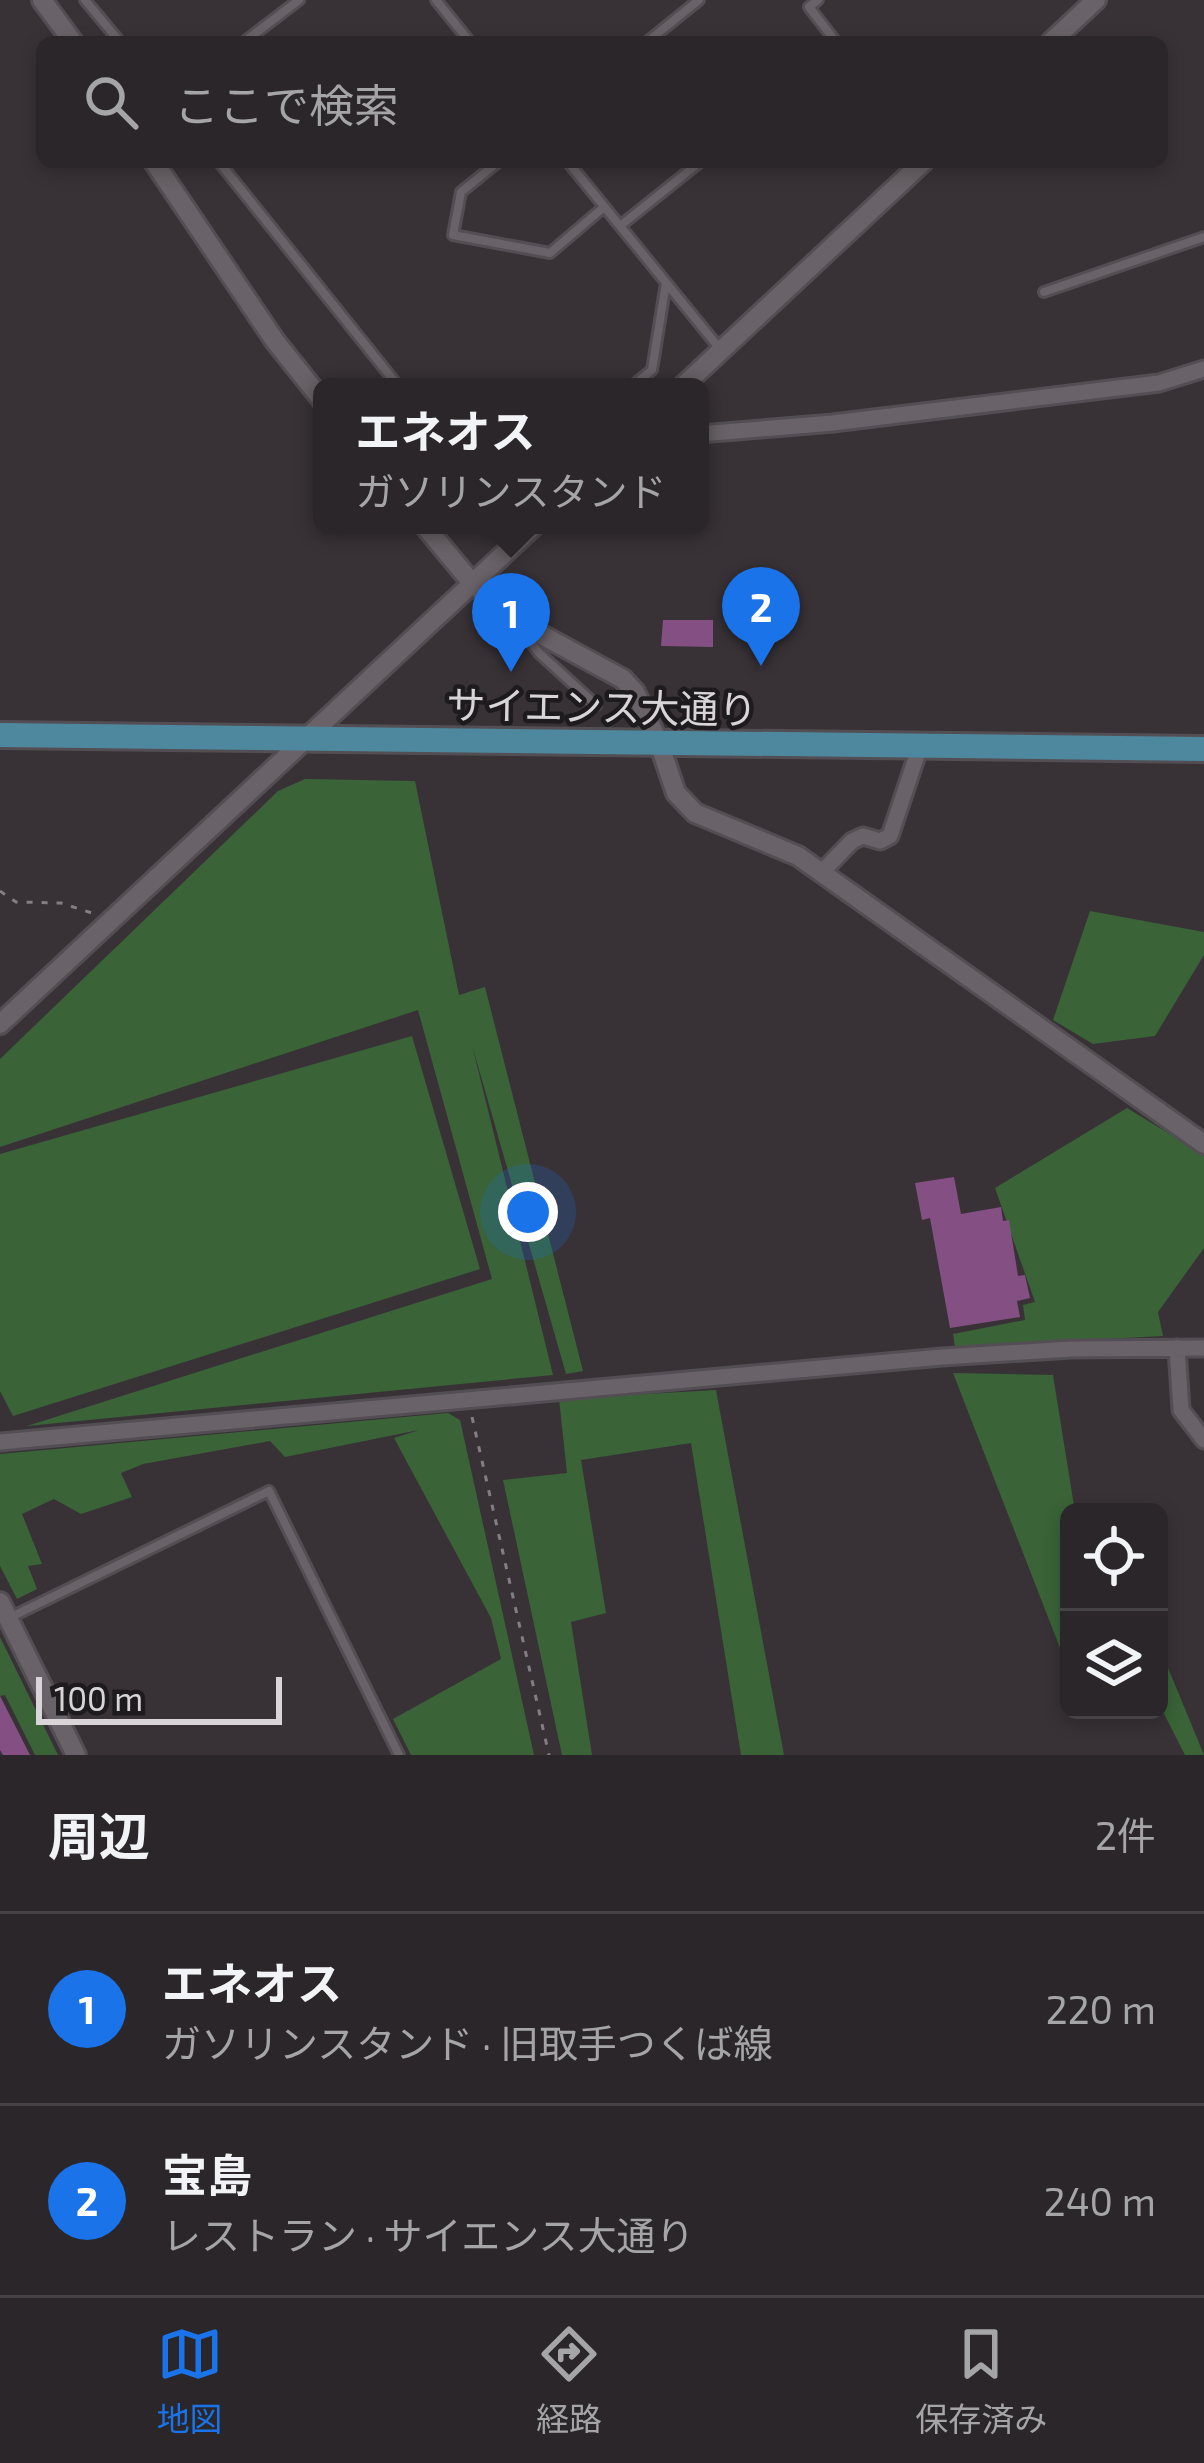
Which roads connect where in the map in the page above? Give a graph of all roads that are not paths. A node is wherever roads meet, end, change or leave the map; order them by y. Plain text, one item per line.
1 (42, 0) edge
2 (85, 0) edge
3 (299, 0) edge
4 (436, 0) edge
5 (699, 0) edge
6 (818, 0) edge
7 (1096, 0) edge
8 (69, 36) edge
9 (115, 36) edge
10 (252, 36) edge
11 (465, 36) edge
12 (654, 36) edge
13 (831, 36) edge
14 (1057, 36) edge
15 (158, 168) edge
16 (224, 168) edge
17 (491, 168) edge
18 (573, 168) edge
19 (692, 168) edge
20 (917, 168) edge
21 (604, 207) junction
22 (620, 226) junction
23 (1204, 237) edge
24 (666, 283) junction
25 (1044, 292) dead end
26 (721, 350) junction
27 (1204, 369) edge
28 (392, 378) edge
29 (642, 378) edge
30 (691, 378) edge
31 (313, 389) edge
32 (709, 433) edge
33 (431, 534) edge
34 (525, 534) edge
35 (472, 583) junction
36 (514, 620) junction
37 (596, 705) dead end
38 (0, 735) edge
39 (304, 740) junction
40 (659, 743) junction
41 (920, 746) junction
42 (1204, 749) edge
43 (820, 873) junction
44 (0, 1024) edge
45 (1204, 1144) edge
46 (1177, 1348) junction
47 (1204, 1348) edge
48 (1204, 1440) edge
49 (0, 1442) edge
50 (4, 1611) edge
51 (76, 1755) edge
52 (399, 1755) edge

1 - 8 street
2 - 9 lane
3 - 10 lane
4 - 11 lane
5 - 12 lane
6 - 13 lane
7 - 14 street
15 - 31 street
16 - 28 lane
17 - 21 lane
18 - 21 lane
19 - 22 lane
20 - 26 street
21 - 22 lane
22 - 24 lane
23 - 25 lane
24 - 26 lane
24 - 29 lane
26 - 30 street
27 - 32 street
33 - 35 street
34 - 35 street
35 - 36 street
35 - 39 street
36 - 37 lane
36 - 40 street
38 - 39 main road, サイエンス大通り
39 - 40 main road, サイエンス大通り
39 - 44 street
40 - 41 main road, サイエンス大通り
40 - 43 street
41 - 42 main road, サイエンス大通り
41 - 43 street
43 - 45 street
46 - 47 street
46 - 48 street
46 - 49 street
50 - 51 street
50 - 52 lane

